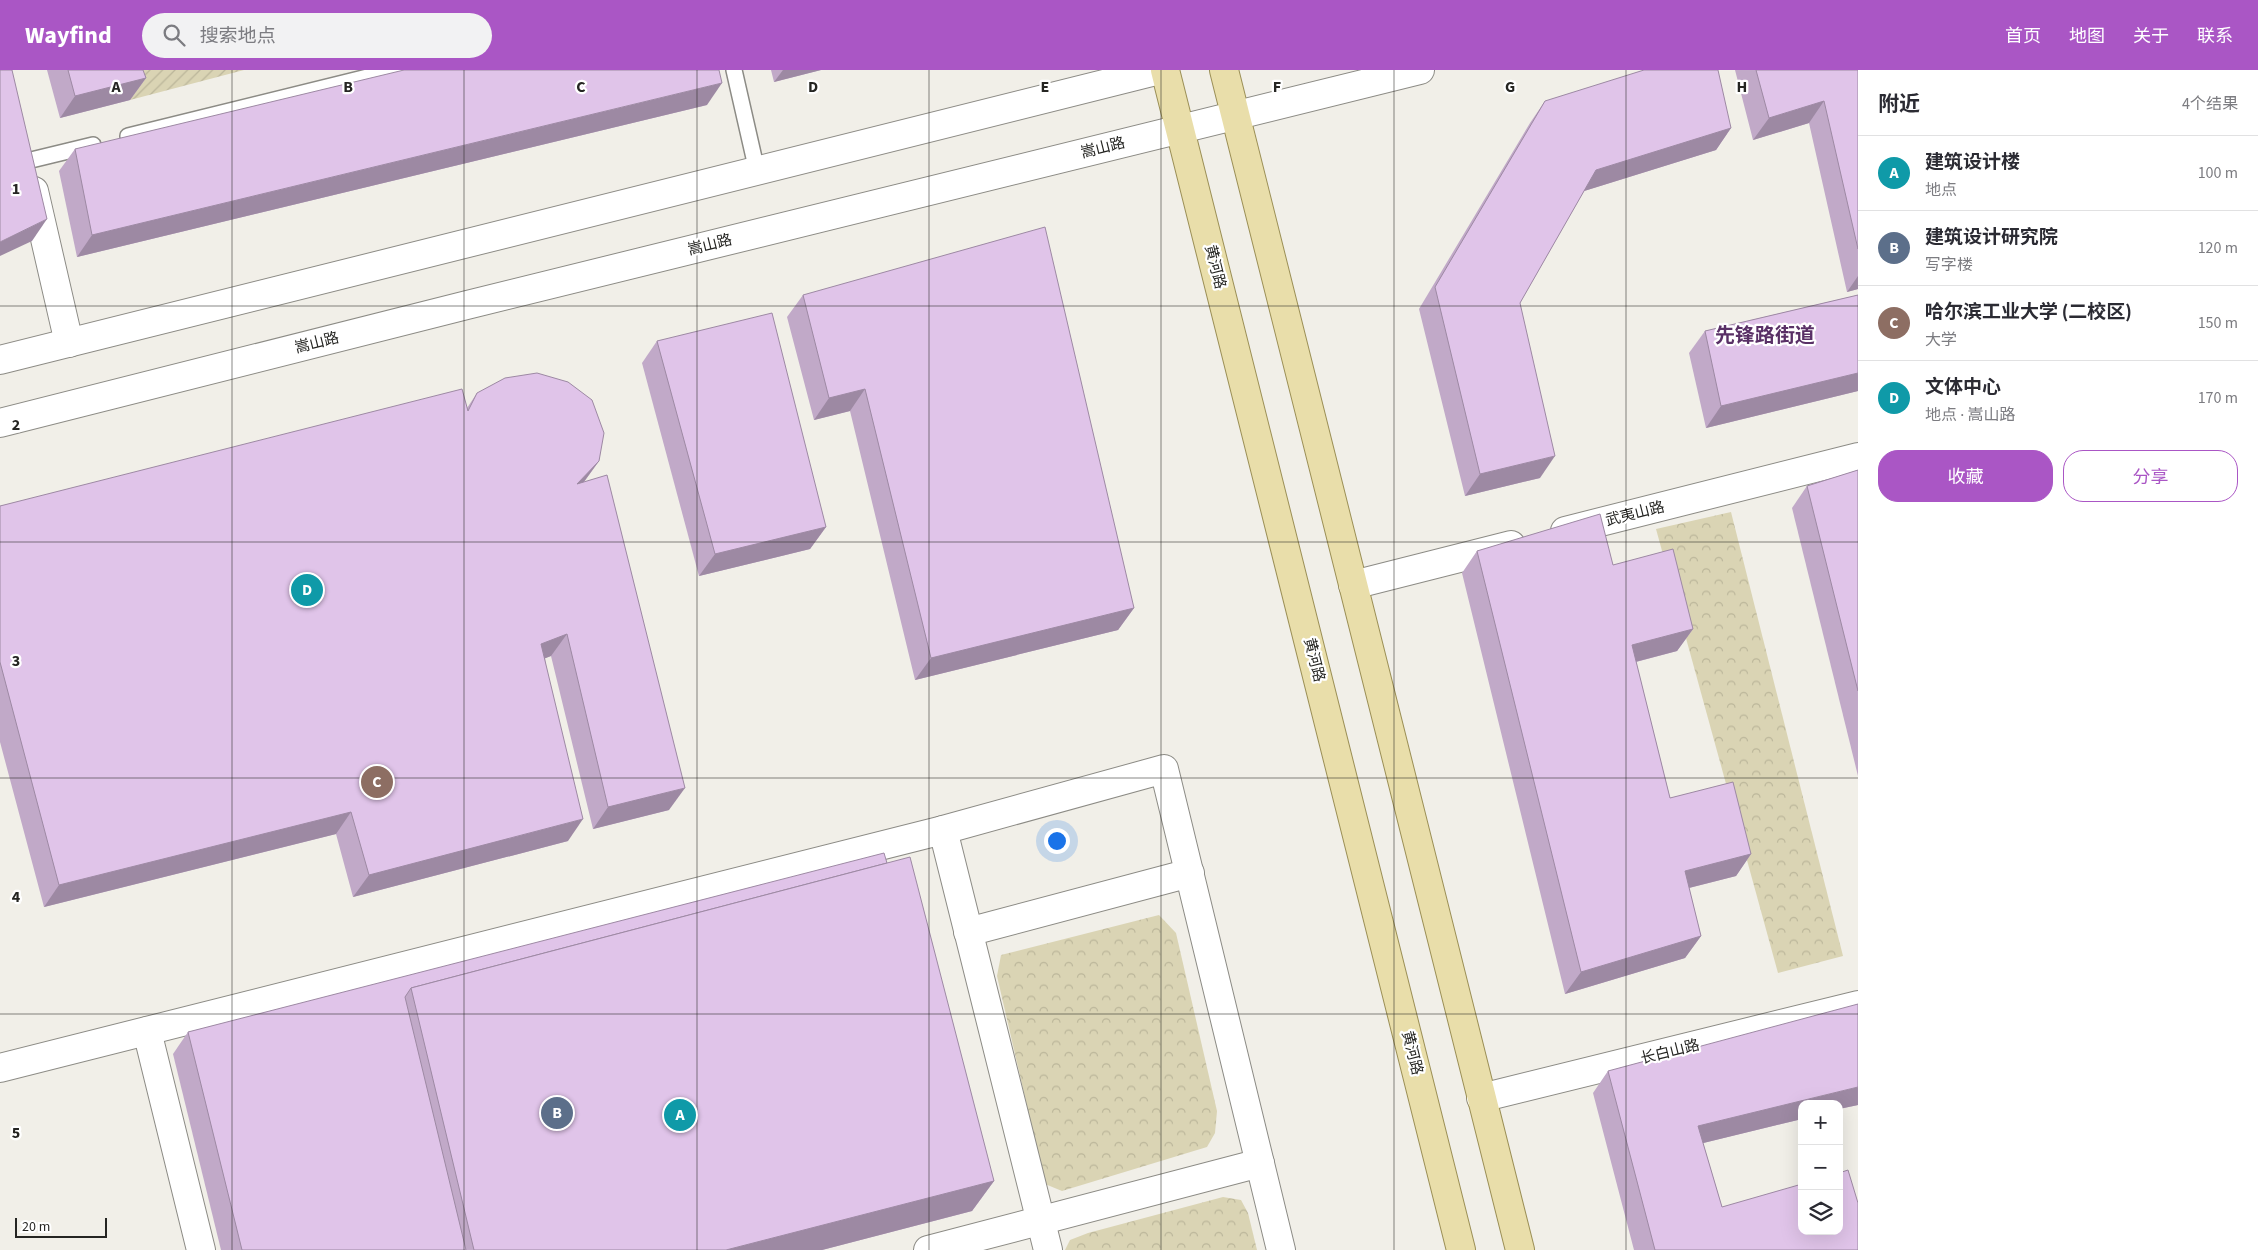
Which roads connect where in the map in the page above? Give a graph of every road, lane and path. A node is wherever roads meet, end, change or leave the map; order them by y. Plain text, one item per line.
1 (396, 70) edge
2 (734, 70) edge
3 (1160, 70) edge
4 (1165, 70) edge
5 (1224, 70) edge
6 (1420, 70) edge
7 (1100, 77) edge
8 (1236, 116) junction
9 (1180, 129) junction
10 (21, 134) edge
11 (27, 162) junction
12 (757, 171) junction
13 (69, 343) junction
14 (0, 360) edge
15 (0, 423) edge
16 (1858, 457) edge
17 (1353, 585) junction
18 (943, 830) junction
19 (1190, 874) junction
20 (968, 932) junction
21 (1858, 1005) edge
22 (147, 1031) junction
23 (0, 1068) edge
24 (1481, 1098) junction
25 (1260, 1164) junction
26 (1041, 1220) junction
27 (201, 1250) edge
28 (928, 1250) edge
29 (1048, 1250) edge
30 (1280, 1250) edge
31 (1461, 1250) edge
32 (1520, 1250) edge

1 - 11 lane
2 - 12 lane
3 - 7 street
4 - 9 main road, 黄河路
5 - 8 main road
6 - 8 street, 嵩山路
7 - 12 street
8 - 9 street, 嵩山路
8 - 17 main road
9 - 15 street, 嵩山路
9 - 31 main road, 黄河路
10 - 11 street
11 - 13 street
12 - 13 street
13 - 14 street
16 - 17 street, 武夷山路
17 - 24 main road
18 - 19 street
18 - 20 street
18 - 22 street
19 - 20 street
19 - 25 street
20 - 26 street
21 - 24 street, 长白山路
22 - 23 street
22 - 27 street
24 - 32 main road
25 - 26 street
25 - 30 street
26 - 28 street
26 - 29 street

